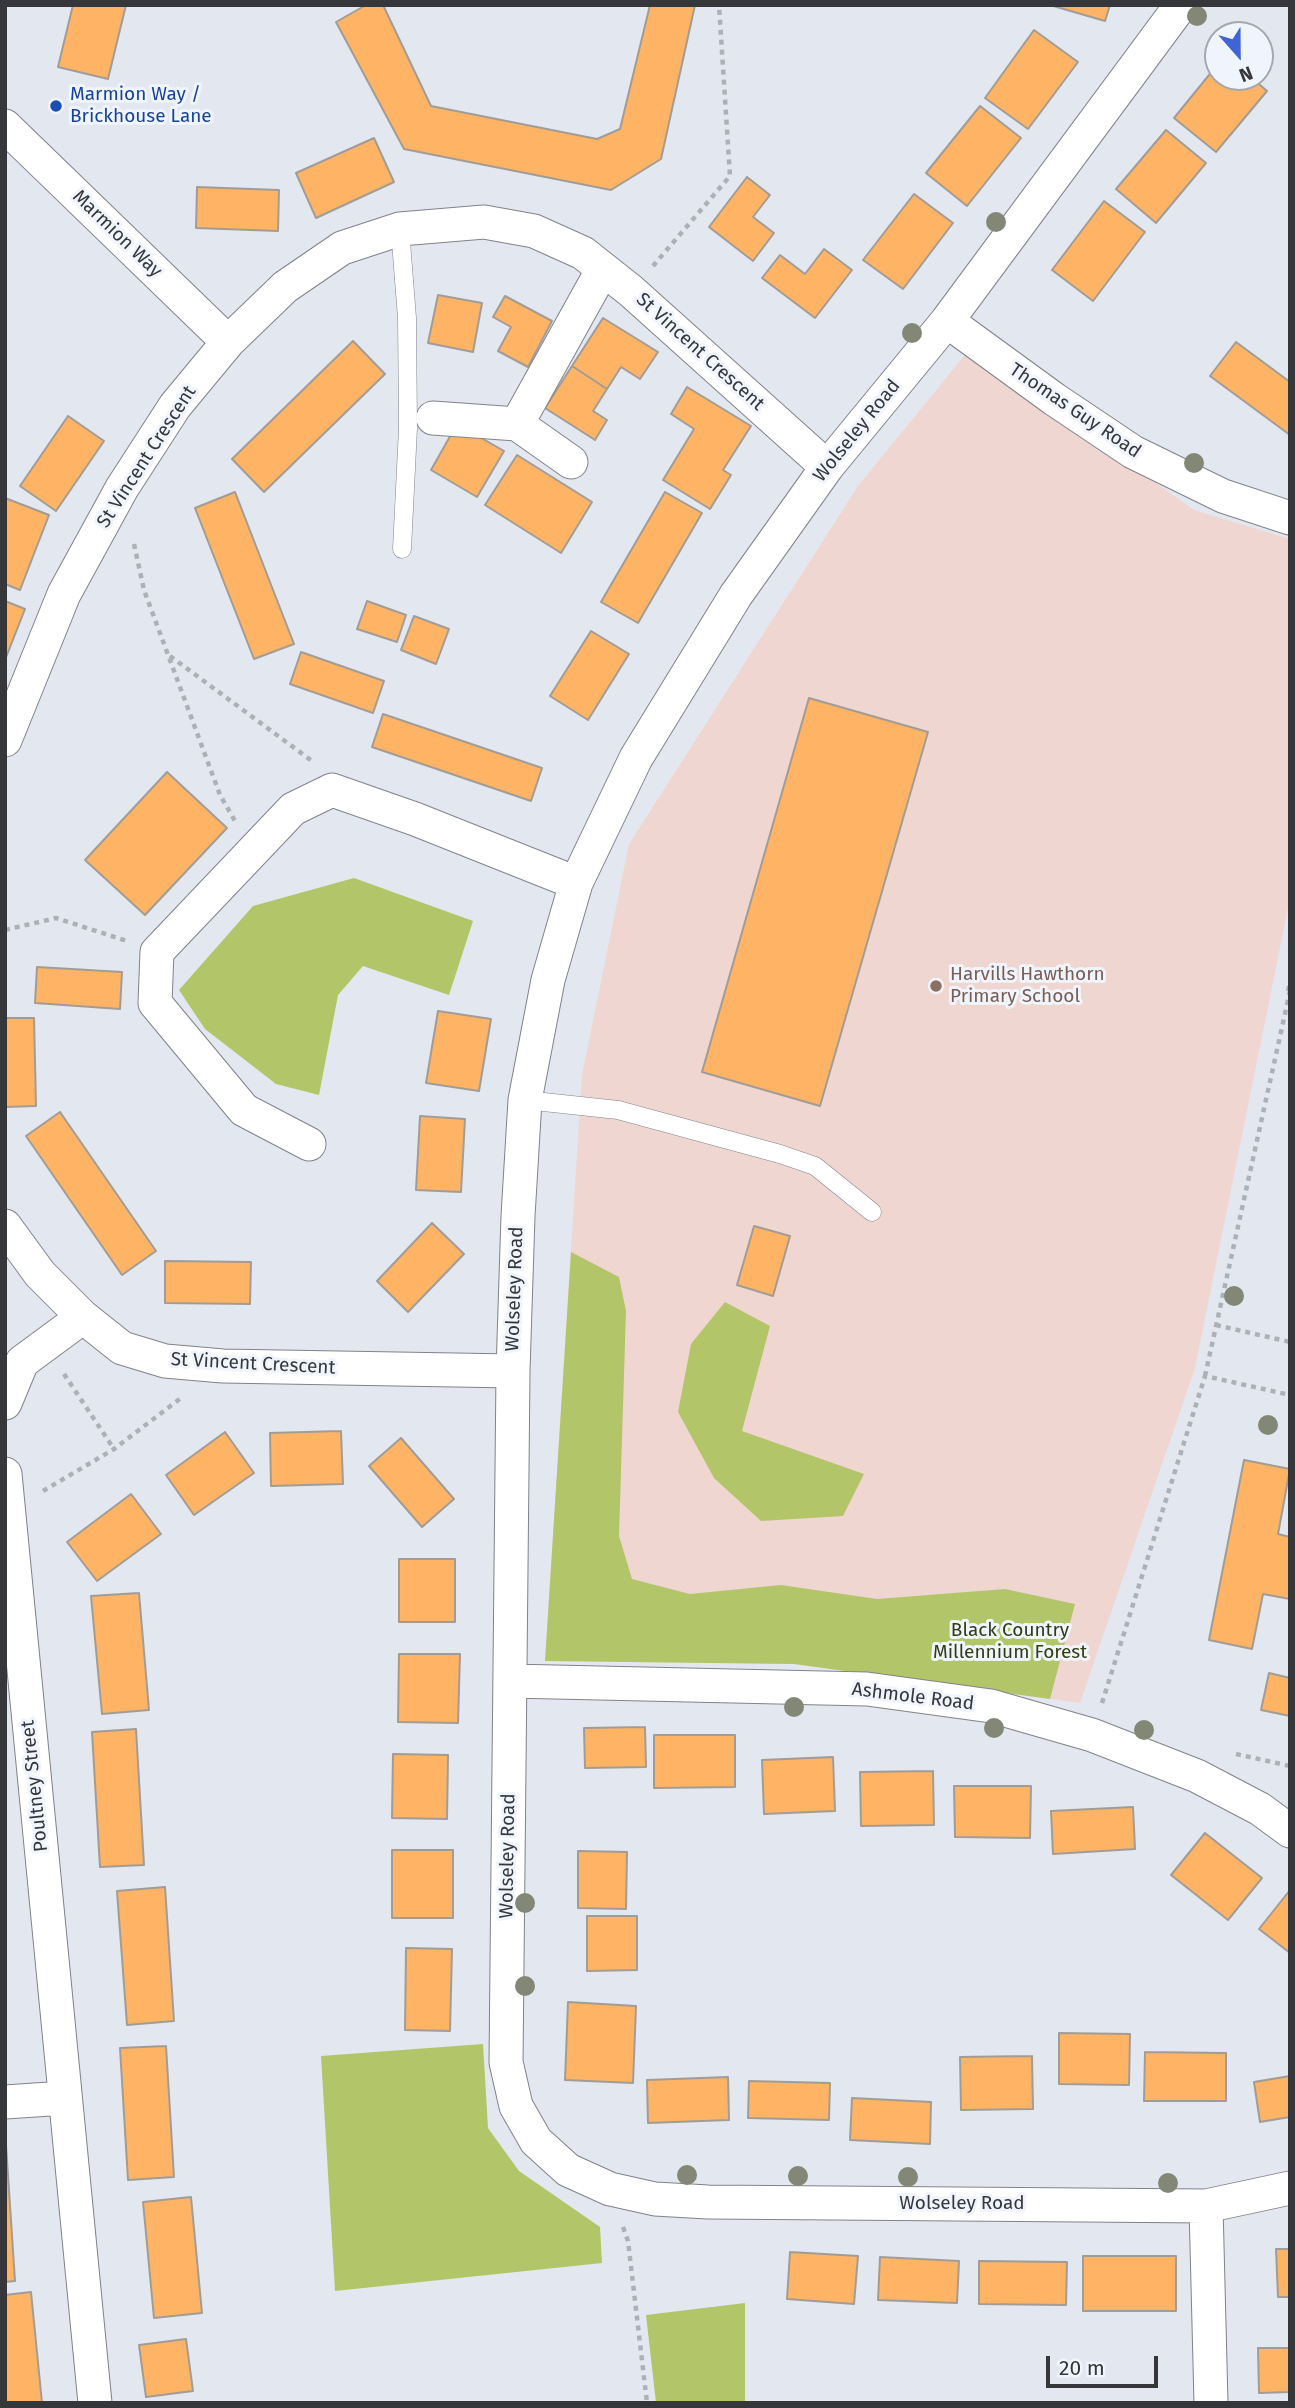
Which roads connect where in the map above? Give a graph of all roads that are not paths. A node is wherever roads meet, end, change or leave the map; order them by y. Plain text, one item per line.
1 (1181, 5) edge
2 (5, 125) edge
3 (400, 229) junction
4 (603, 269) junction
5 (947, 321) junction
6 (228, 342) junction
7 (433, 418) dead end
8 (517, 425) junction
9 (571, 463) dead end
10 (827, 467) junction
11 (1290, 518) edge
12 (402, 549) dead end
13 (5, 740) edge
14 (576, 883) junction
15 (525, 1100) junction
16 (309, 1144) dead end
17 (872, 1212) dead end
18 (5, 1226) edge
19 (83, 1317) junction
20 (24, 1350) edge
21 (513, 1371) junction
22 (5, 1403) edge
23 (5, 1474) edge
24 (510, 1681) junction
25 (1290, 1831) edge
26 (65, 2098) junction
27 (5, 2102) edge
28 (1290, 2188) edge
29 (1206, 2206) junction
30 (95, 2403) edge
31 (1211, 2403) edge

1 - 5 street, Wolseley Road
2 - 6 street, Marmion Way
3 - 4 street, St Vincent Crescent
3 - 6 street, St Vincent Crescent
3 - 12 lane
4 - 8 street
4 - 10 street, St Vincent Crescent
5 - 10 street, Wolseley Road
5 - 11 street, Thomas Guy Road
6 - 13 street, St Vincent Crescent
7 - 8 street
8 - 9 street
10 - 14 street, Wolseley Road
14 - 15 street, Wolseley Road
14 - 16 street
15 - 17 lane
15 - 21 street, Wolseley Road
18 - 19 street, St Vincent Crescent
19 - 20 street
19 - 21 street, St Vincent Crescent
20 - 22 street
21 - 24 street, Wolseley Road
23 - 26 street, Poultney Street
24 - 25 street, Ashmole Road
24 - 29 street, Wolseley Road
26 - 27 street
26 - 30 street, Poultney Street
28 - 29 street, Wolseley Road
29 - 31 street

